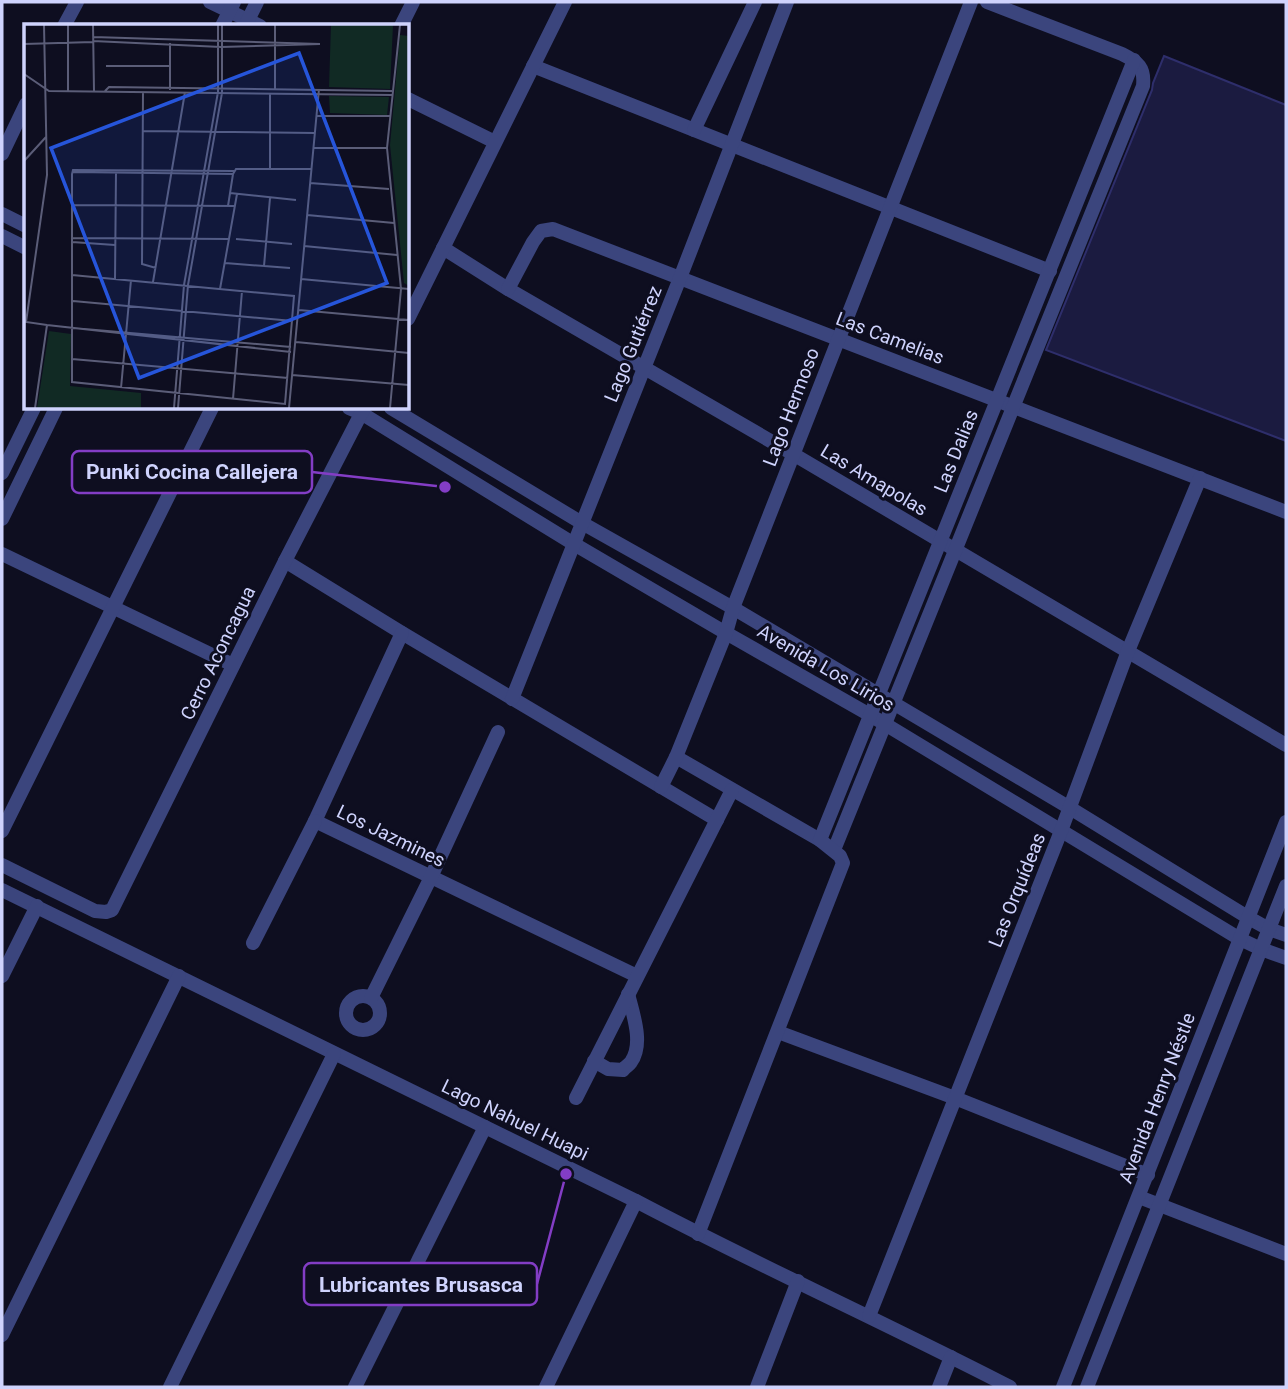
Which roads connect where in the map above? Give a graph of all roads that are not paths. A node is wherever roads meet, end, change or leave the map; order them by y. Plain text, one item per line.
1 (76, 2) edge
2 (211, 2) edge
3 (257, 2) edge
4 (413, 2) edge
5 (565, 2) edge
6 (755, 2) edge
7 (787, 2) edge
8 (971, 2) edge
9 (987, 2) edge
10 (232, 7) edge
11 (65, 24) edge
12 (223, 24) edge
13 (251, 24) edge
14 (402, 24) edge
15 (1134, 60) junction
16 (533, 66) junction
17 (410, 100) edge
18 (24, 108) edge
19 (694, 130) junction
20 (495, 142) junction
21 (732, 145) junction
22 (2, 154) edge
23 (890, 207) junction
24 (2, 214) edge
25 (24, 225) edge
26 (2, 236) edge
27 (24, 247) edge
28 (443, 248) junction
29 (1050, 271) junction
30 (680, 278) junction
31 (508, 289) junction
32 (410, 314) edge
33 (838, 339) junction
34 (644, 367) junction
35 (998, 399) junction
36 (1014, 405) junction
37 (33, 410) edge
38 (55, 410) edge
39 (211, 410) edge
40 (358, 410) edge
41 (394, 410) edge
42 (793, 454) junction
43 (2, 473) edge
44 (1200, 478) junction
45 (1286, 512) edge
46 (2, 519) edge
47 (582, 523) junction
48 (940, 542) junction
49 (574, 544) junction
50 (955, 550) junction
51 (2, 554) edge
52 (285, 561) junction
53 (112, 608) junction
54 (733, 608) junction
55 (402, 633) junction
56 (726, 633) junction
57 (1128, 651) junction
58 (233, 665) junction
59 (878, 695) junction
60 (512, 699) junction
61 (893, 704) junction
62 (870, 715) junction
63 (885, 724) junction
64 (498, 732) dead end
65 (1286, 745) edge
66 (676, 757) junction
67 (661, 787) junction
68 (732, 790) junction
69 (1070, 808) junction
70 (717, 820) junction
71 (315, 821) junction
72 (1286, 822) edge
73 (2, 831) edge
74 (1062, 831) junction
75 (820, 840) junction
76 (834, 850) junction
77 (2, 865) edge
78 (431, 877) junction
79 (1286, 886) edge
80 (2, 890) edge
81 (37, 906) junction
82 (1249, 918) junction
83 (1269, 929) junction
84 (1286, 935) edge
85 (1240, 939) junction
86 (253, 943) dead end
87 (1261, 949) junction
88 (1286, 958) edge
89 (2, 976) edge
90 (179, 976) junction
91 (637, 976) junction
92 (628, 994) junction
93 (371, 998) dead end
94 (778, 1032) junction
95 (334, 1054) junction
96 (594, 1061) junction
97 (576, 1098) dead end
98 (955, 1098) junction
99 (485, 1127) junction
100 (1148, 1175) junction
101 (1139, 1198) junction
102 (636, 1201) junction
103 (1159, 1205) junction
104 (698, 1234) junction
105 (1286, 1254) edge
106 (798, 1281) junction
107 (869, 1316) junction
108 (2, 1335) edge
109 (951, 1357) junction
110 (170, 1387) edge
111 (355, 1387) edge
112 (546, 1387) edge
113 (757, 1387) edge
114 (939, 1387) edge
115 (1010, 1387) edge
116 (1063, 1387) edge
117 (1087, 1387) edge

1 - 11 street
2 - 10 street
3 - 13 street
4 - 14 street
5 - 16 street
6 - 19 street
7 - 21 street, Lago Gutiérrez
8 - 23 street, Lago Hermoso
9 - 15 street
10 - 12 street
10 - 13 street
15 - 29 street, Las Dalias
15 - 36 street, Las Dalias
16 - 19 street
16 - 20 street
17 - 20 street
18 - 22 street
19 - 21 street
20 - 28 street
21 - 23 street
21 - 30 street, Lago Gutiérrez
23 - 29 street
23 - 33 street, Lago Hermoso
24 - 25 street
26 - 27 street
28 - 31 street, Las Amapolas
28 - 32 street
29 - 35 street, Las Dalias
30 - 31 street, Las Camelias
30 - 33 street, Las Camelias
30 - 34 street, Lago Gutiérrez
31 - 34 street, Las Amapolas
33 - 35 street, Las Camelias
33 - 42 street, Lago Hermoso
34 - 42 street, Las Amapolas
34 - 47 street, Lago Gutiérrez
35 - 36 street, Las Camelias
35 - 48 street, Las Dalias
36 - 44 street, Las Camelias
36 - 50 street, Las Dalias
37 - 43 street
38 - 46 street
39 - 53 street
40 - 49 street, Avenida Los Lirios
40 - 52 street, Cerro Aconcagua
41 - 47 street, Avenida Los Lirios
42 - 48 street, Las Amapolas
42 - 54 street, Lago Hermoso
44 - 45 street, Las Camelias
44 - 57 street, Las Orquídeas
47 - 49 street, Lago Gutiérrez
47 - 54 street, Avenida Los Lirios
48 - 50 street, Las Amapolas
48 - 59 street, Las Dalias
49 - 56 street, Avenida Los Lirios
49 - 60 street, Lago Gutiérrez
50 - 57 street, Las Amapolas
50 - 61 street, Las Dalias
51 - 53 street
52 - 55 street
52 - 58 street, Cerro Aconcagua
53 - 58 street
53 - 73 street
54 - 56 street, Lago Hermoso
54 - 59 street, Avenida Los Lirios
55 - 60 street
55 - 71 street, Los Jazmines
56 - 62 street, Avenida Los Lirios
56 - 66 street, Lago Hermoso
57 - 65 street, Las Amapolas
57 - 69 street, Las Orquídeas
58 - 77 street, Cerro Aconcagua
59 - 61 street, Avenida Los Lirios
59 - 62 street, Las Dalias
60 - 67 street
61 - 63 street, Las Dalias
61 - 69 street, Avenida Los Lirios
62 - 63 street, Avenida Los Lirios
62 - 75 street, Las Dalias
63 - 74 street, Avenida Los Lirios
63 - 76 street, Las Dalias
64 - 78 street
66 - 67 street, Lago Hermoso
66 - 68 street
67 - 70 street
68 - 70 street
68 - 75 street
69 - 74 street, Las Orquídeas
69 - 82 street, Avenida Los Lirios
70 - 91 street
71 - 78 street, Los Jazmines
71 - 86 street
72 - 82 street, Avenida Henry Néstle
74 - 85 street, Avenida Los Lirios
74 - 98 street, Las Orquídeas
75 - 76 street
76 - 94 street, Las Dalias
78 - 91 street, Los Jazmines
78 - 93 street
79 - 83 street
80 - 81 street, Lago Nahuel Huapi
81 - 89 street
81 - 90 street, Lago Nahuel Huapi
82 - 83 street, Avenida Los Lirios
82 - 85 street, Avenida Henry Néstle
83 - 84 street, Avenida Los Lirios
83 - 87 street
85 - 87 street, Avenida Los Lirios
85 - 100 street, Avenida Henry Néstle
87 - 88 street, Avenida Los Lirios
87 - 103 street
90 - 95 street, Lago Nahuel Huapi
90 - 108 street
91 - 92 street
92 - 96 street
92 - 96 street
94 - 98 street
94 - 104 street, Las Dalias
95 - 99 street, Lago Nahuel Huapi
95 - 110 street
96 - 97 street
98 - 100 street
98 - 107 street, Las Orquídeas
99 - 102 street, Lago Nahuel Huapi
99 - 111 street
100 - 101 street, Avenida Henry Néstle
101 - 103 street
101 - 116 street, Avenida Henry Néstle
102 - 104 street, Lago Nahuel Huapi
102 - 112 street
103 - 105 street
103 - 117 street
104 - 106 street, Lago Nahuel Huapi
106 - 107 street, Lago Nahuel Huapi
106 - 113 street
107 - 109 street, Lago Nahuel Huapi
109 - 114 street
109 - 115 street, Lago Nahuel Huapi

